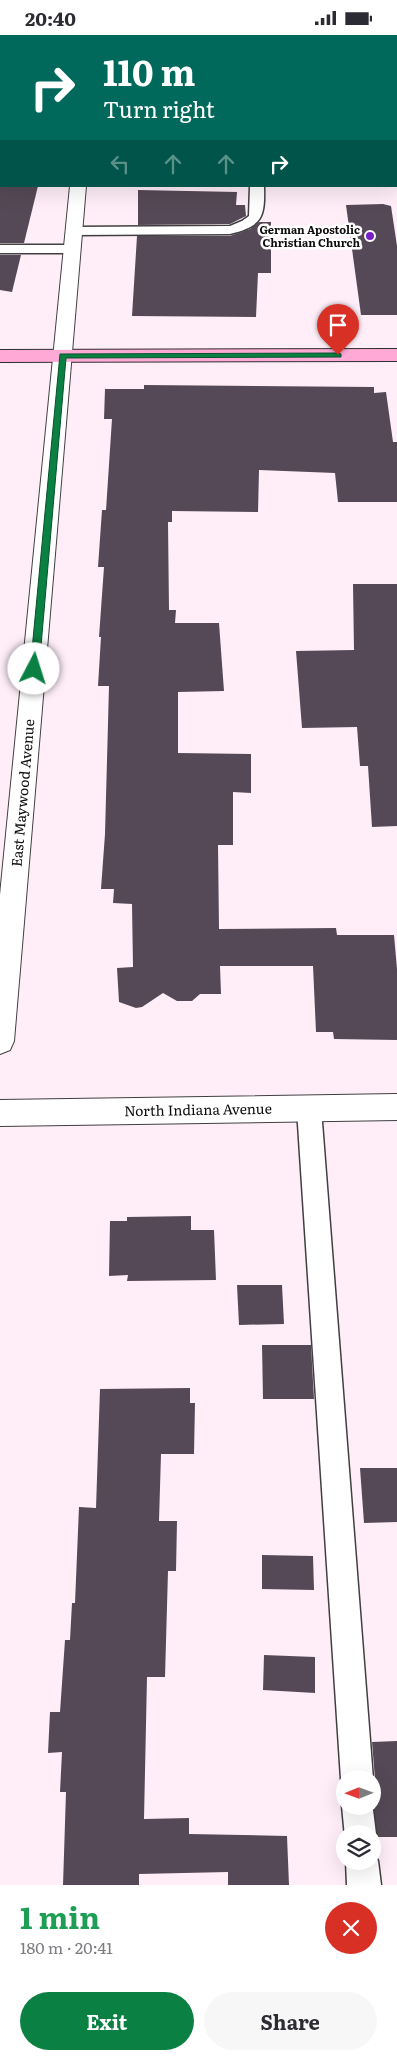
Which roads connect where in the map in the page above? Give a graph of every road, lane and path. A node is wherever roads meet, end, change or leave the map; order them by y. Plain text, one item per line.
1 (78, 187) edge
2 (257, 187) edge
3 (73, 240) junction
4 (0, 249) edge
5 (397, 355) edge
6 (0, 356) edge
7 (62, 356) junction
8 (0, 1041) edge
9 (397, 1107) edge
10 (310, 1109) junction
11 (0, 1113) edge
12 (355, 1770) edge
13 (363, 1870) edge
14 (364, 1885) edge

1 - 3 street, East Maywood Avenue
2 - 3 lane
3 - 4 lane
3 - 7 street, East Maywood Avenue
5 - 7 street
6 - 7 street
7 - 8 street, East Maywood Avenue
9 - 10 street, North Indiana Avenue
10 - 11 street, North Indiana Avenue
10 - 12 lane
13 - 14 lane

